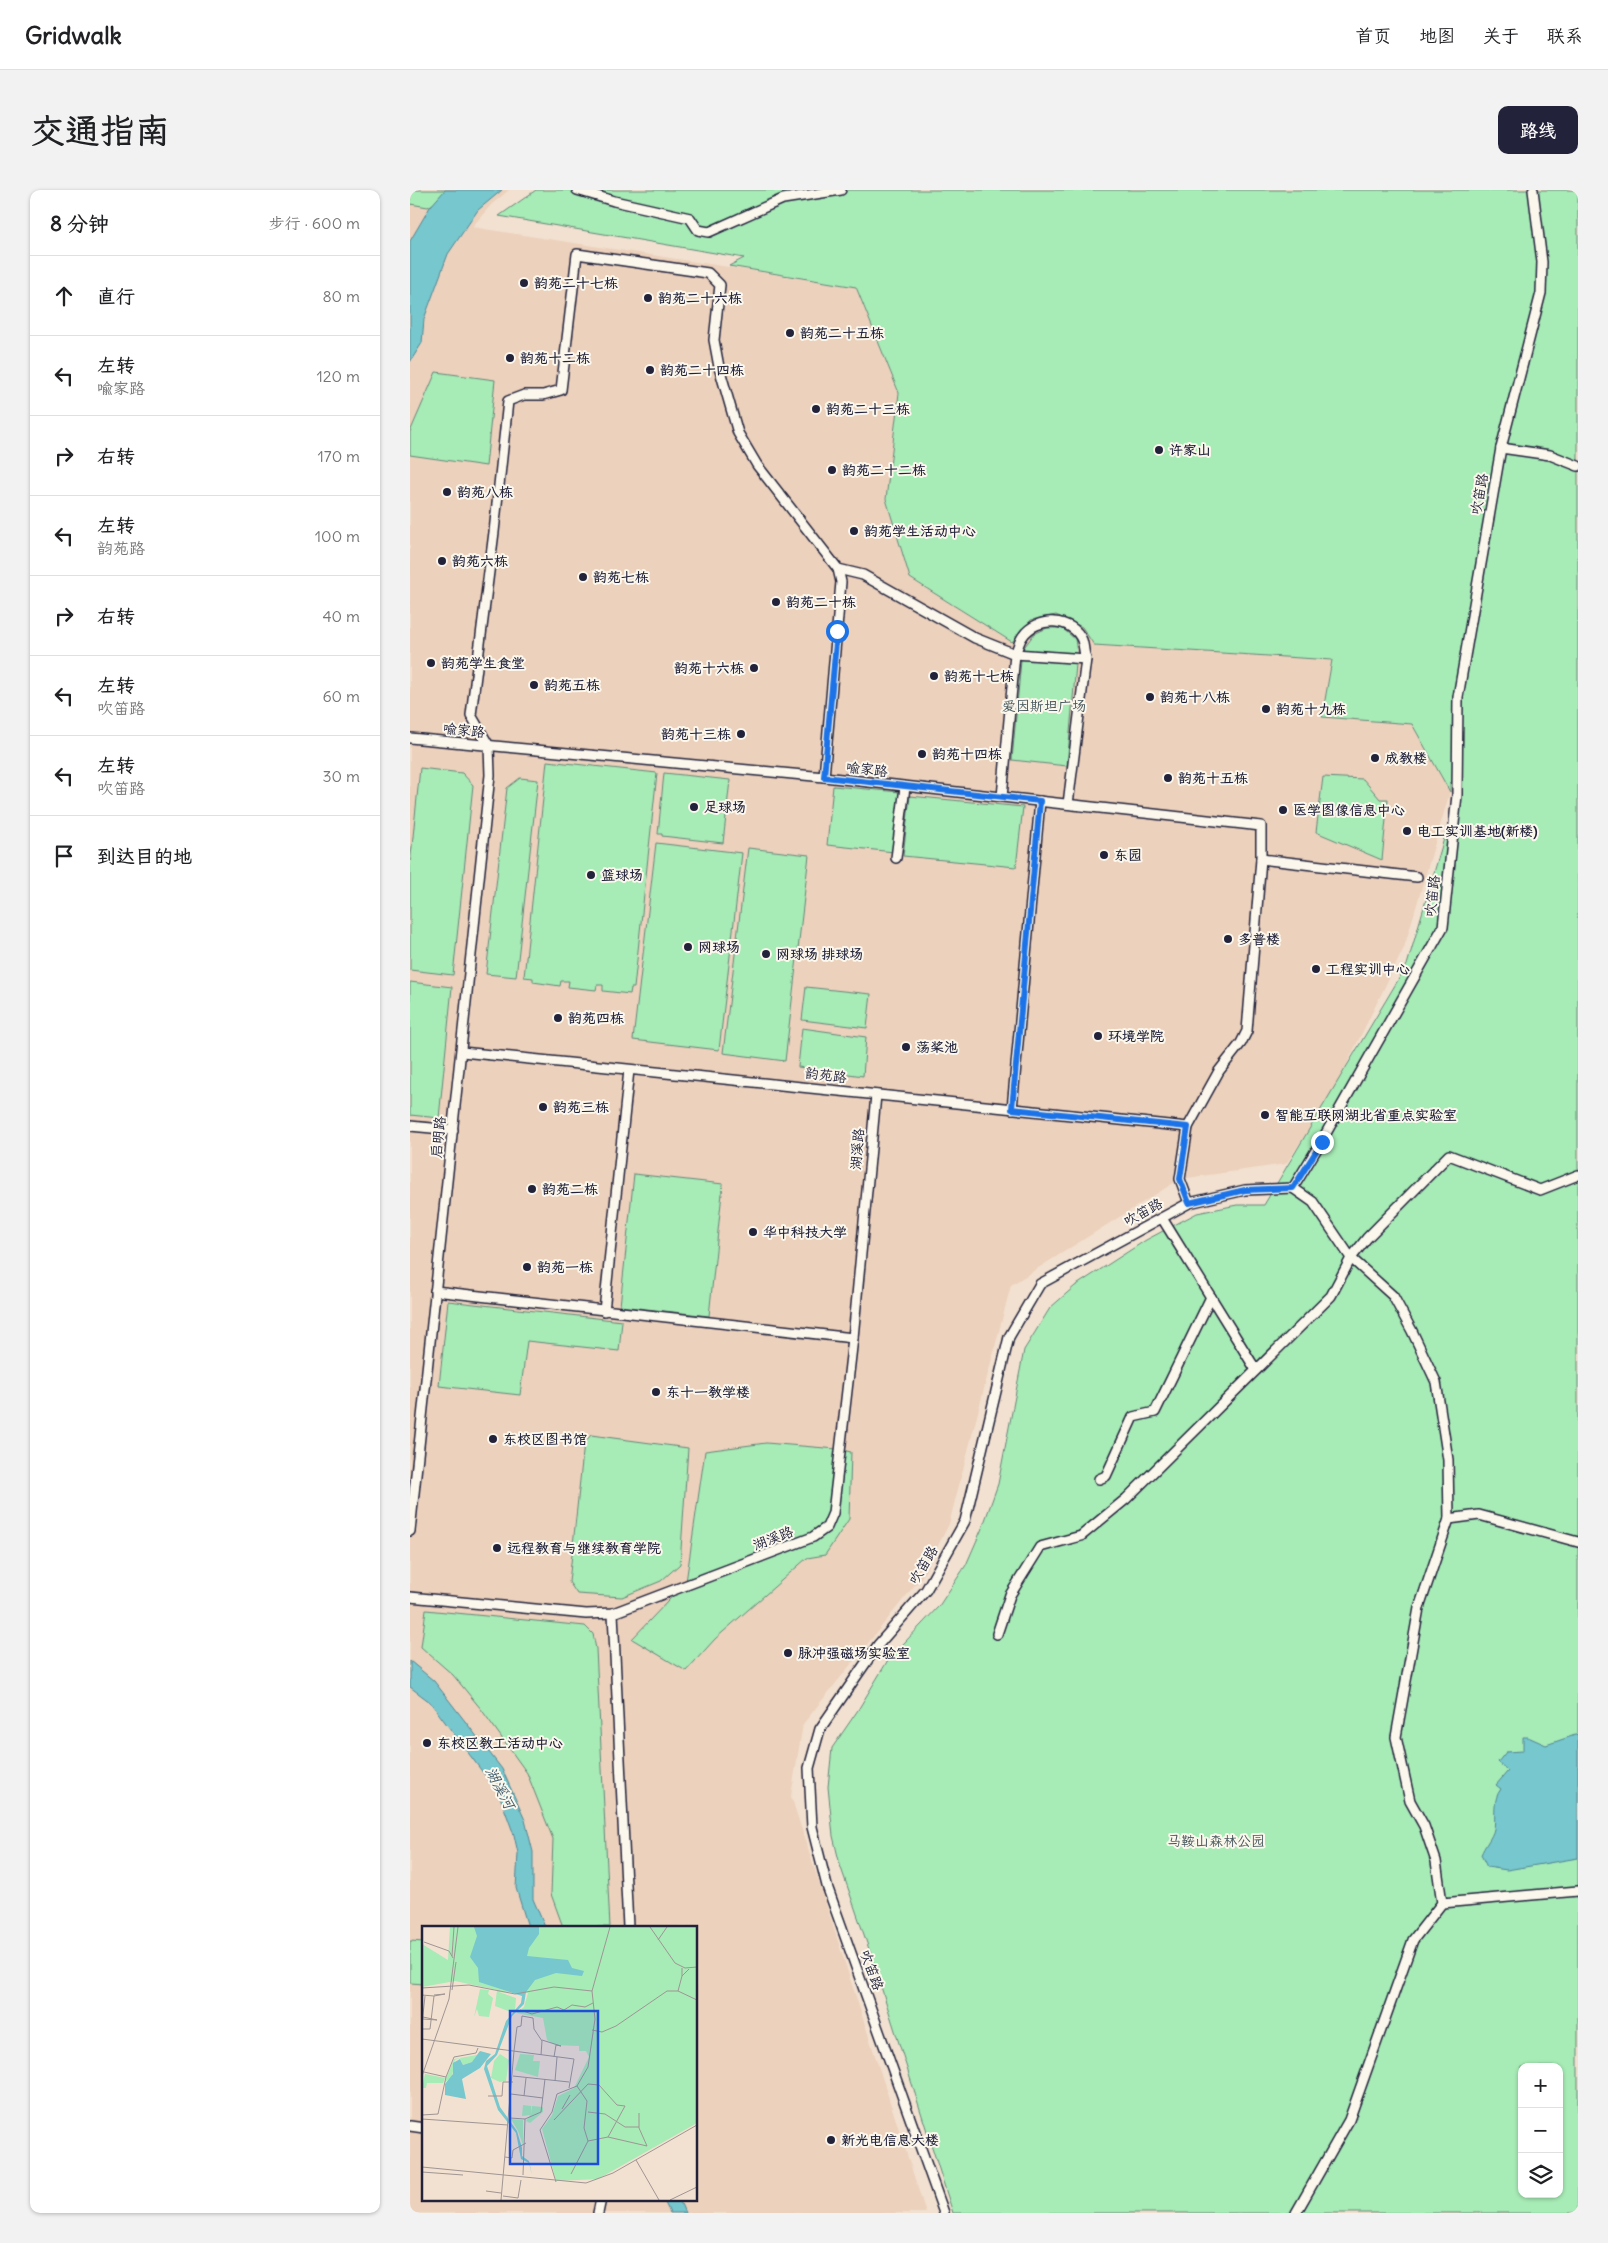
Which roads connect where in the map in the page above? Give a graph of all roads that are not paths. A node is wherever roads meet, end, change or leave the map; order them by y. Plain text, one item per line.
1 (578, 190) edge
2 (841, 190) edge
3 (1533, 190) edge
4 (1501, 448) junction
5 (1578, 466) edge
6 (838, 569) junction
7 (1015, 654) junction
8 (1086, 660) junction
9 (410, 738) edge
10 (489, 746) junction
11 (824, 777) junction
12 (905, 787) junction
13 (1002, 797) junction
14 (1040, 801) junction
15 (1068, 804) junction
16 (896, 858) dead end
17 (1261, 859) junction
18 (1417, 877) dead end
19 (462, 1052) junction
20 (629, 1070) junction
21 (876, 1095) junction
22 (1012, 1109) junction
23 (410, 1126) edge
24 (1188, 1127) junction
25 (453, 1130) junction
26 (1578, 1175) edge
27 (1293, 1188) junction
28 (1189, 1203) junction
29 (1162, 1218) junction
30 (1351, 1258) junction
31 (435, 1291) junction
32 (1211, 1297) junction
33 (604, 1311) junction
34 (853, 1338) junction
35 (1256, 1370) junction
36 (1099, 1479) dead end
37 (1449, 1519) junction
38 (410, 1531) edge
39 (1578, 1542) edge
40 (410, 1597) edge
41 (613, 1612) junction
42 (996, 1634) dead end
43 (1578, 1891) edge
44 (1442, 1903) junction
45 (628, 1926) edge
46 (601, 2200) edge
47 (598, 2213) edge
48 (944, 2213) edge
49 (1296, 2213) edge

1 - 2 street
3 - 4 street, 吹笛路
4 - 5 street
4 - 27 street, 吹笛路
6 - 7 street
6 - 10 street
6 - 11 street
7 - 8 street
7 - 8 street
7 - 13 street
8 - 15 street
9 - 10 street, 喻家路
10 - 11 street, 喻家路
10 - 19 street, 启明路
11 - 12 street, 喻家路
12 - 13 street, 喻家路
12 - 16 street
13 - 14 street, 喻家路
14 - 15 street, 喻家路
14 - 22 street
15 - 17 street, 喻家路
17 - 18 street
17 - 24 street
19 - 20 street, 韵苑路
19 - 25 street, 启明路
20 - 21 street, 韵苑路
20 - 33 street
21 - 22 street, 韵苑路
21 - 34 street, 湖溪路
22 - 24 street, 韵苑路
23 - 25 street
24 - 28 street
25 - 31 street, 启明路
26 - 30 street
27 - 28 street, 吹笛路
27 - 30 street
28 - 29 street, 吹笛路
29 - 32 street
29 - 48 street, 吹笛路
30 - 35 street
30 - 37 street
31 - 33 street
31 - 38 street, 启明路
32 - 35 street
32 - 36 street
33 - 34 street
34 - 41 street, 湖溪路
35 - 42 street
37 - 39 street
37 - 44 street
40 - 41 street, 湖溪路
41 - 45 street
43 - 44 street
44 - 49 street
46 - 47 street

